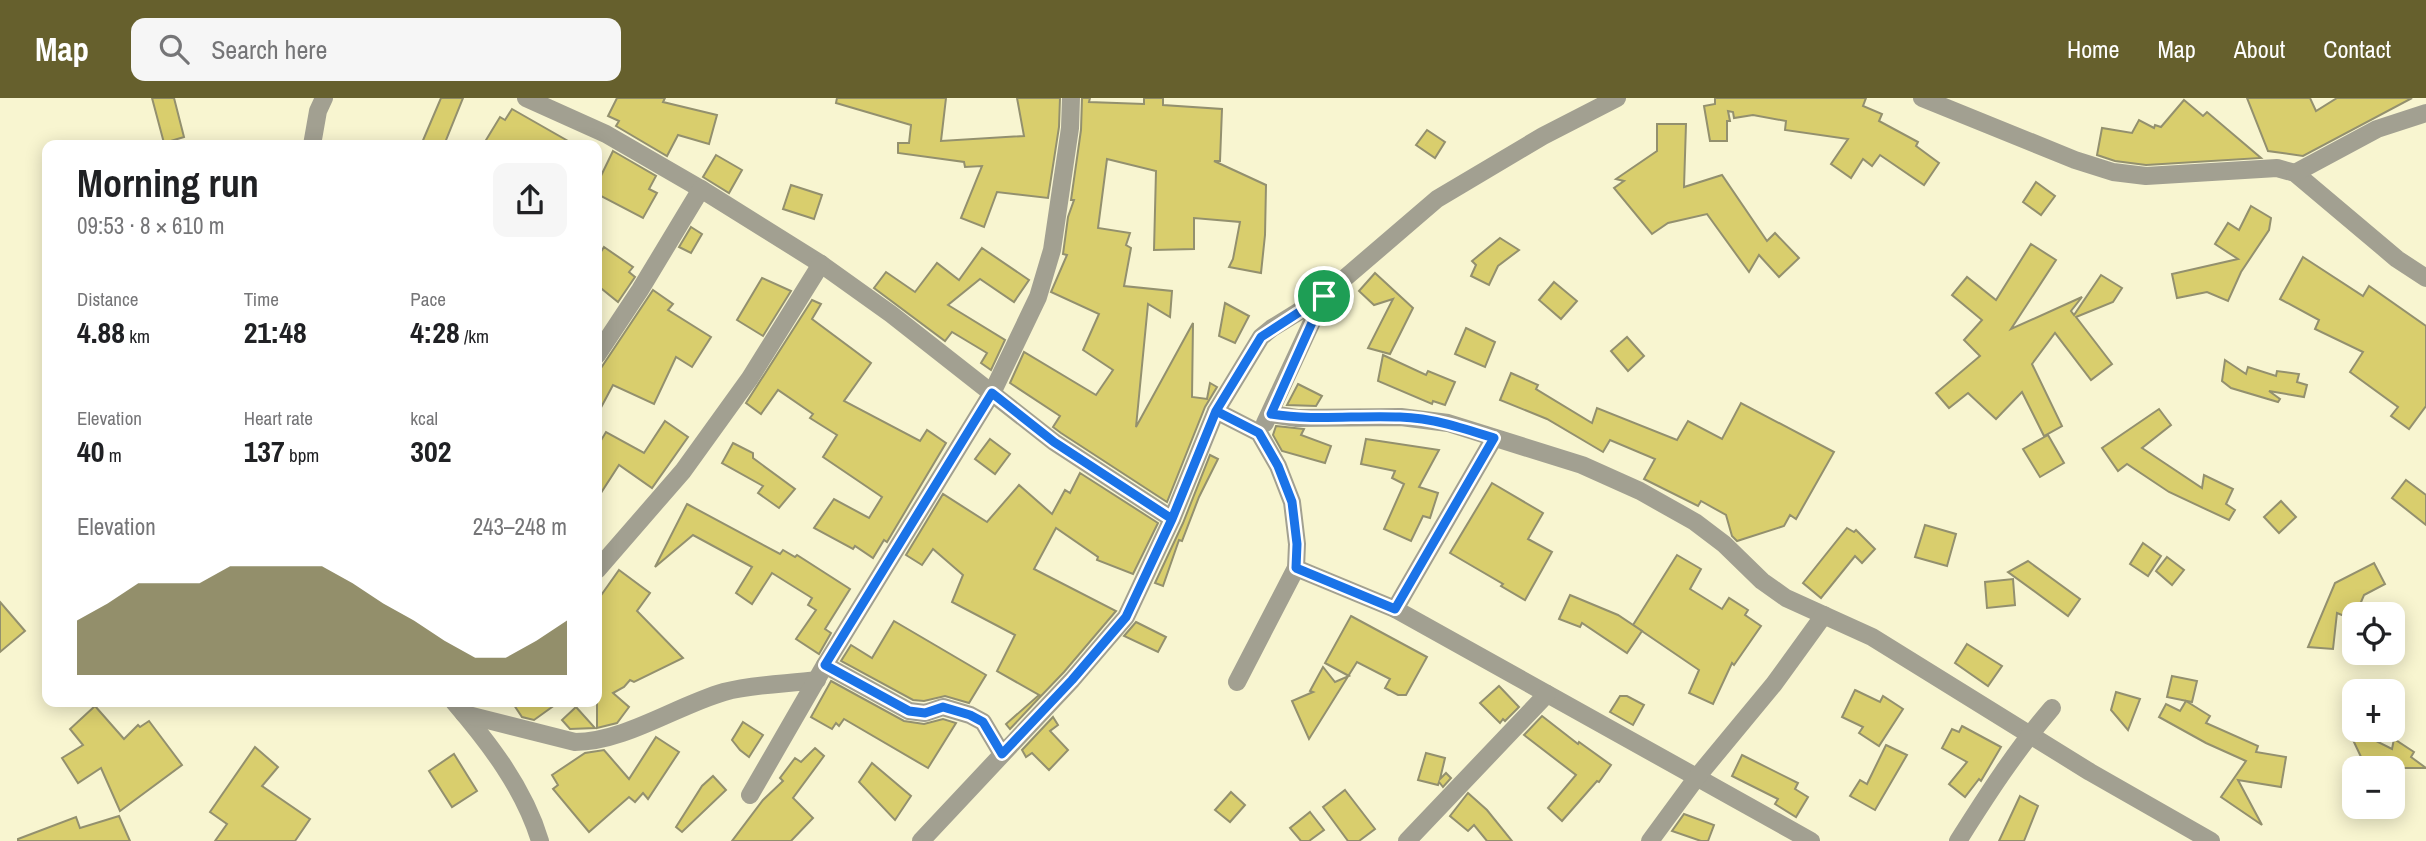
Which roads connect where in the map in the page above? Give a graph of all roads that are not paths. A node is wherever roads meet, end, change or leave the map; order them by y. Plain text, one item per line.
1 (324, 98) edge
2 (526, 98) edge
3 (1071, 98) edge
4 (1617, 98) edge
5 (1922, 98) edge
6 (2426, 113) edge
7 (313, 140) edge
8 (599, 140) edge
9 (602, 141) edge
10 (2295, 173) junction
11 (701, 189) junction
12 (821, 264) junction
13 (2426, 278) edge
14 (1324, 296) junction
15 (602, 347) edge
16 (992, 393) junction
17 (1216, 411) junction
18 (1271, 414) junction
19 (1259, 433) junction
20 (1494, 438) junction
21 (1172, 519) junction
22 (602, 564) edge
23 (1296, 568) junction
24 (1395, 609) junction
25 (1824, 615) junction
26 (821, 672) junction
27 (1237, 682) dead end
28 (1547, 694) junction
29 (459, 708) edge
30 (2052, 708) dead end
31 (2030, 733) junction
32 (1002, 754) junction
33 (1698, 777) junction
34 (750, 795) dead end
35 (540, 841) edge
36 (921, 841) edge
37 (1407, 841) edge
38 (1650, 841) edge
39 (1811, 841) edge
40 (1958, 841) edge
41 (2211, 841) edge

1 - 7 street
2 - 8 street
3 - 16 street
4 - 14 street
5 - 10 street
6 - 10 street
9 - 11 street
10 - 13 street
11 - 12 street
11 - 15 street
12 - 16 street
12 - 22 street
14 - 17 street
14 - 18 street
16 - 21 street
16 - 26 street
17 - 19 street
17 - 21 street
18 - 19 street
18 - 20 street
19 - 23 street
20 - 24 street
20 - 25 street
21 - 32 street
23 - 24 street
23 - 27 street
24 - 28 street
25 - 31 street
25 - 33 street
26 - 29 street
26 - 32 street
26 - 34 street
28 - 33 street
28 - 37 street
29 - 35 street
30 - 31 street
31 - 40 street
31 - 41 street
32 - 36 street
33 - 38 street
33 - 39 street

